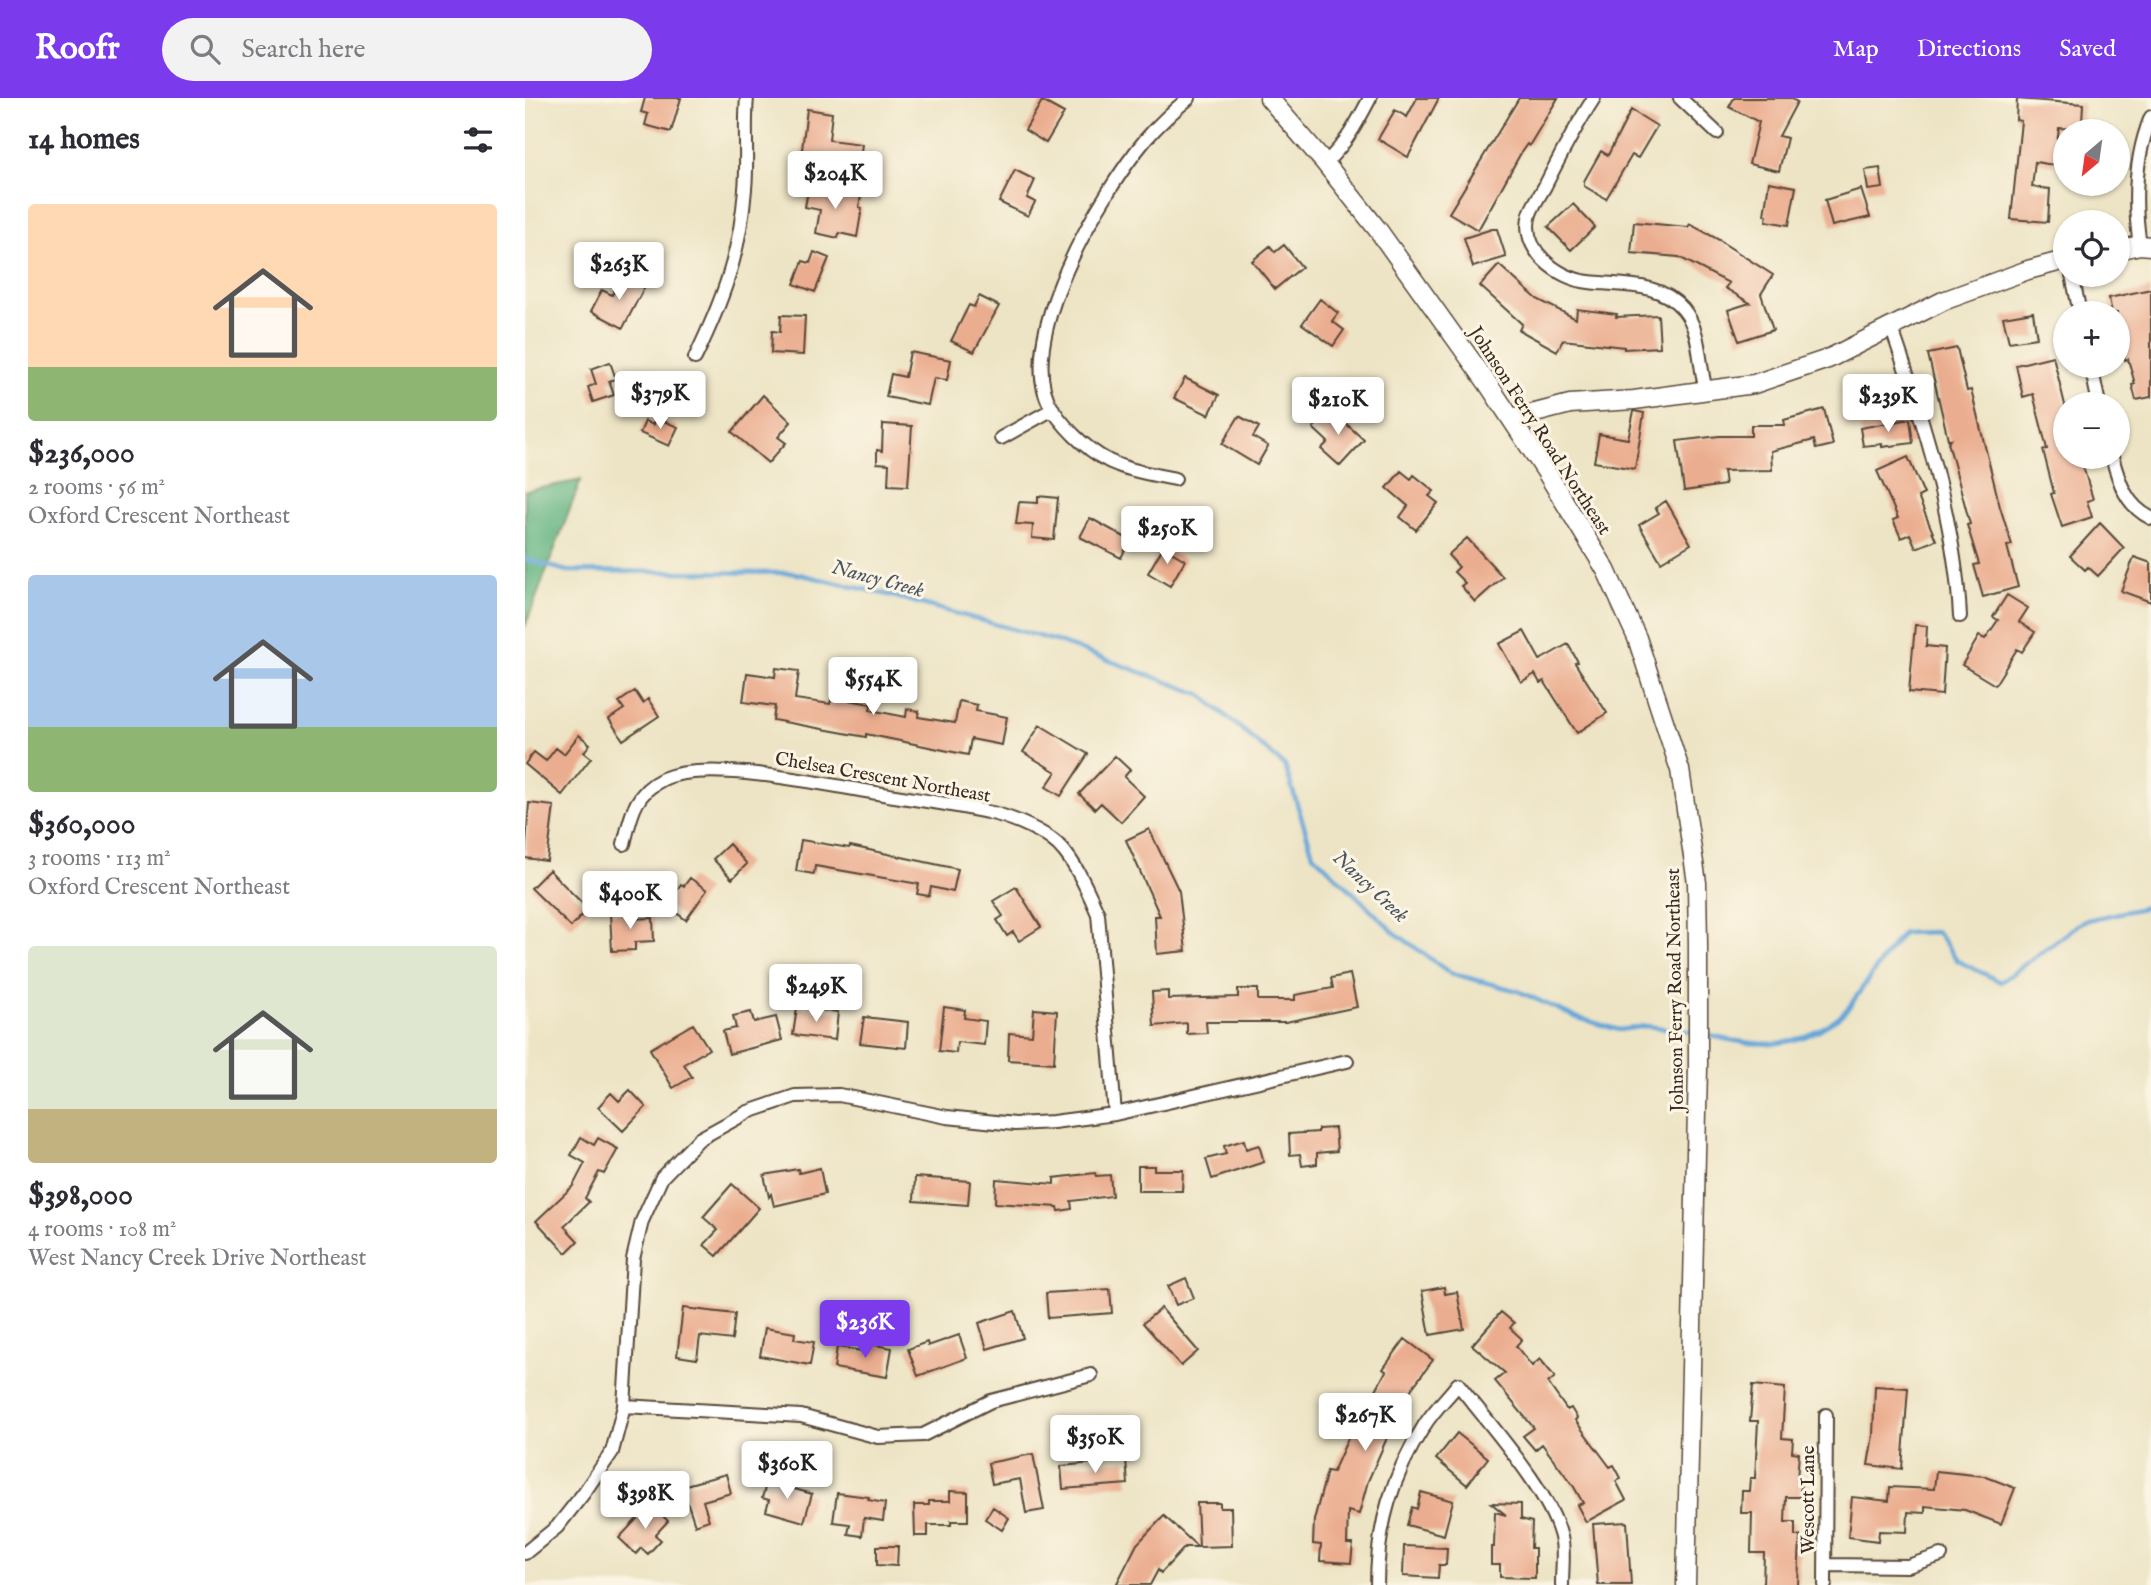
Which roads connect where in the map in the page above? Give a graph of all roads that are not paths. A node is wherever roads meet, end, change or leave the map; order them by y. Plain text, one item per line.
1 (747, 98) edge
2 (1189, 98) edge
3 (1269, 98) edge
4 (1370, 98) edge
5 (1594, 98) edge
6 (1680, 98) edge
7 (2151, 117) edge
8 (1717, 134) dead end
9 (1325, 163) junction
10 (2146, 246) edge
11 (2053, 263) edge
12 (1892, 329) junction
13 (695, 358) dead end
14 (1706, 390) junction
15 (1053, 409) junction
16 (1512, 419) junction
17 (1001, 438) dead end
18 (2116, 469) edge
19 (1175, 479) dead end
20 (2151, 518) edge
21 (1960, 616) dead end
22 (624, 844) dead end
23 (1347, 1062) dead end
24 (1115, 1114) junction
25 (1091, 1375) dead end
26 (624, 1406) junction
27 (1826, 1415) dead end
28 (525, 1553) edge
29 (1941, 1555) dead end
30 (1827, 1565) junction
31 (1377, 1585) edge
32 (1562, 1585) edge
33 (1686, 1585) edge
34 (1825, 1585) edge

1 - 13 street
2 - 15 street
3 - 9 main road, Johnson Ferry Road Northeast
4 - 9 street
5 - 14 street
6 - 8 street
7 - 10 street
9 - 16 main road, Johnson Ferry Road Northeast
11 - 12 main road
12 - 14 main road
12 - 21 street
14 - 16 main road
15 - 17 street
15 - 19 street
16 - 33 main road, Johnson Ferry Road Northeast
18 - 20 street
22 - 24 street, Chelsea Crescent Northeast
23 - 24 street
24 - 26 street
25 - 26 street
26 - 28 street
27 - 30 street, Wescott Lane
29 - 30 street
30 - 34 street, Wescott Lane
31 - 32 street

